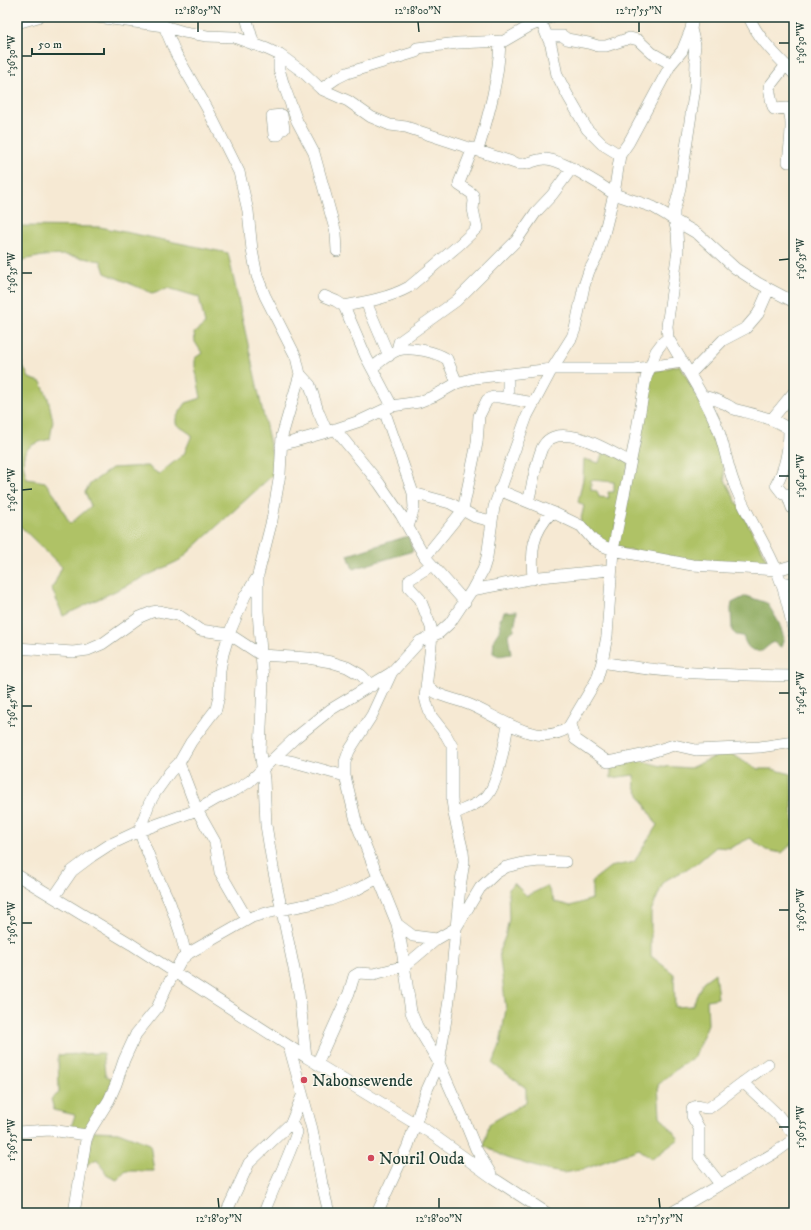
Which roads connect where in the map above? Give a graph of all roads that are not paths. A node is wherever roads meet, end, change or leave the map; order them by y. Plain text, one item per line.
1 (38, 17) edge
2 (97, 17) edge
3 (246, 17) edge
4 (693, 17) edge
5 (749, 17) edge
6 (546, 19) edge
7 (161, 22) edge
8 (17, 23) edge
9 (692, 28) junction
10 (547, 36) junction
11 (500, 41) junction
12 (254, 45) junction
13 (280, 55) junction
14 (671, 64) junction
15 (786, 66) junction
16 (794, 74) edge
17 (321, 89) junction
18 (476, 149) junction
19 (620, 154) junction
20 (788, 162) dead end
21 (572, 168) junction
22 (614, 194) junction
23 (674, 220) junction
24 (338, 251) dead end
25 (769, 289) junction
26 (324, 296) dead end
27 (366, 302) junction
28 (794, 302) edge
29 (344, 306) junction
30 (668, 338) junction
31 (393, 353) junction
32 (682, 362) junction
33 (372, 368) junction
34 (649, 368) junction
35 (552, 369) junction
36 (300, 374) junction
37 (508, 374) junction
38 (690, 374) junction
39 (457, 383) junction
40 (794, 392) edge
41 (703, 396) junction
42 (508, 398) junction
43 (534, 403) junction
44 (388, 408) junction
45 (770, 420) junction
46 (331, 431) junction
47 (792, 431) edge
48 (282, 445) junction
49 (630, 462) junction
50 (500, 490) junction
51 (413, 493) junction
52 (528, 502) junction
53 (794, 508) edge
54 (464, 510) junction
55 (552, 512) junction
56 (492, 521) junction
57 (408, 527) junction
58 (613, 550) junction
59 (429, 561) junction
60 (794, 565) edge
61 (610, 570) junction
62 (777, 570) junction
63 (258, 575) junction
64 (533, 578) junction
65 (781, 582) junction
66 (794, 584) edge
67 (472, 590) junction
68 (465, 602) junction
69 (229, 634) junction
70 (794, 634) edge
71 (432, 636) junction
72 (17, 648) edge
73 (261, 655) junction
74 (602, 662) junction
75 (391, 673) junction
76 (794, 676) edge
77 (426, 684) junction
78 (372, 686) junction
79 (508, 724) junction
80 (571, 724) junction
81 (794, 742) edge
82 (274, 758) junction
83 (179, 763) junction
84 (262, 770) junction
85 (345, 776) junction
86 (197, 810) junction
87 (454, 814) junction
88 (139, 831) junction
89 (565, 862) dead end
90 (17, 875) edge
91 (378, 878) junction
92 (54, 897) junction
93 (282, 910) junction
94 (247, 919) junction
95 (397, 924) junction
96 (456, 928) junction
97 (437, 939) junction
98 (186, 955) junction
99 (405, 966) junction
100 (175, 972) junction
101 (289, 1046) junction
102 (306, 1057) junction
103 (439, 1063) junction
104 (317, 1064) junction
105 (768, 1064) dead end
106 (743, 1082) junction
107 (302, 1096) junction
108 (291, 1123) junction
109 (415, 1124) junction
110 (17, 1132) edge
111 (88, 1135) junction
112 (794, 1135) edge
113 (794, 1139) edge
114 (493, 1178) junction
115 (720, 1184) junction
116 (74, 1213) edge
117 (226, 1213) edge
118 (264, 1213) edge
119 (329, 1213) edge
120 (377, 1213) edge
121 (547, 1213) edge
122 (671, 1213) edge

1 - 8 street
2 - 7 street
3 - 12 street
4 - 9 street
5 - 15 street
6 - 10 street
6 - 11 street
7 - 12 street
7 - 36 street
9 - 14 street
9 - 23 street
10 - 14 street
10 - 19 street
11 - 17 street
11 - 18 street
12 - 13 street
13 - 17 street
13 - 24 street
14 - 19 street
15 - 16 street
15 - 20 street
17 - 18 street
18 - 21 street
18 - 27 street
19 - 22 street
21 - 22 street
21 - 31 street
22 - 23 street
22 - 35 street
23 - 25 street
23 - 30 street
25 - 28 street
25 - 38 street
26 - 29 street
27 - 29 street
27 - 31 street
29 - 33 street
30 - 32 street
30 - 34 street
31 - 33 street
31 - 39 street
32 - 34 street
32 - 38 street
33 - 44 street
34 - 35 street
34 - 49 street
35 - 37 street
35 - 43 street
36 - 46 street
36 - 48 street
37 - 39 street
37 - 42 street
38 - 41 street
39 - 44 street
40 - 45 street
41 - 45 street
41 - 62 street
42 - 43 street
42 - 54 street
43 - 50 street
44 - 46 street
44 - 51 street
45 - 47 street
46 - 48 street
46 - 57 street
47 - 53 street
48 - 63 street
49 - 52 street
49 - 58 street
50 - 52 street
50 - 56 street
51 - 54 street
51 - 57 street
52 - 55 street
54 - 56 street
54 - 59 street
55 - 58 street
55 - 64 street
56 - 67 street
57 - 59 street
58 - 61 street
58 - 62 street
59 - 68 street
59 - 71 street
60 - 62 street
61 - 64 street
61 - 74 street
62 - 65 street
63 - 69 street
63 - 73 street
64 - 67 street
65 - 66 street
65 - 70 street
67 - 68 street
68 - 71 street
69 - 72 street
69 - 73 street
69 - 83 street
71 - 75 street
71 - 77 street
73 - 78 street
73 - 84 street
74 - 76 street
74 - 80 street
75 - 78 street
75 - 85 street
77 - 79 street
77 - 87 street
78 - 82 street
79 - 80 street
79 - 87 street
80 - 81 street
82 - 84 street
82 - 85 street
83 - 86 street
83 - 88 street
84 - 86 street
84 - 93 street
85 - 91 street
86 - 88 street
86 - 94 street
87 - 96 street
88 - 92 street
88 - 98 street
89 - 96 street
90 - 92 street
91 - 93 street
91 - 95 street
92 - 100 street
93 - 94 street
93 - 102 street
94 - 98 street
95 - 97 street
95 - 99 street
96 - 97 street
96 - 103 street
97 - 99 street
98 - 100 street
99 - 103 street
99 - 104 street
100 - 101 street
100 - 111 street
101 - 102 street
101 - 107 street
102 - 104 street
103 - 109 street
103 - 114 street
104 - 109 street
105 - 106 street
106 - 112 street
106 - 115 street
107 - 108 street
107 - 119 street
108 - 117 street
108 - 118 street
109 - 114 street
109 - 120 street
110 - 111 street
111 - 116 street
113 - 115 street
114 - 121 street
115 - 122 street

